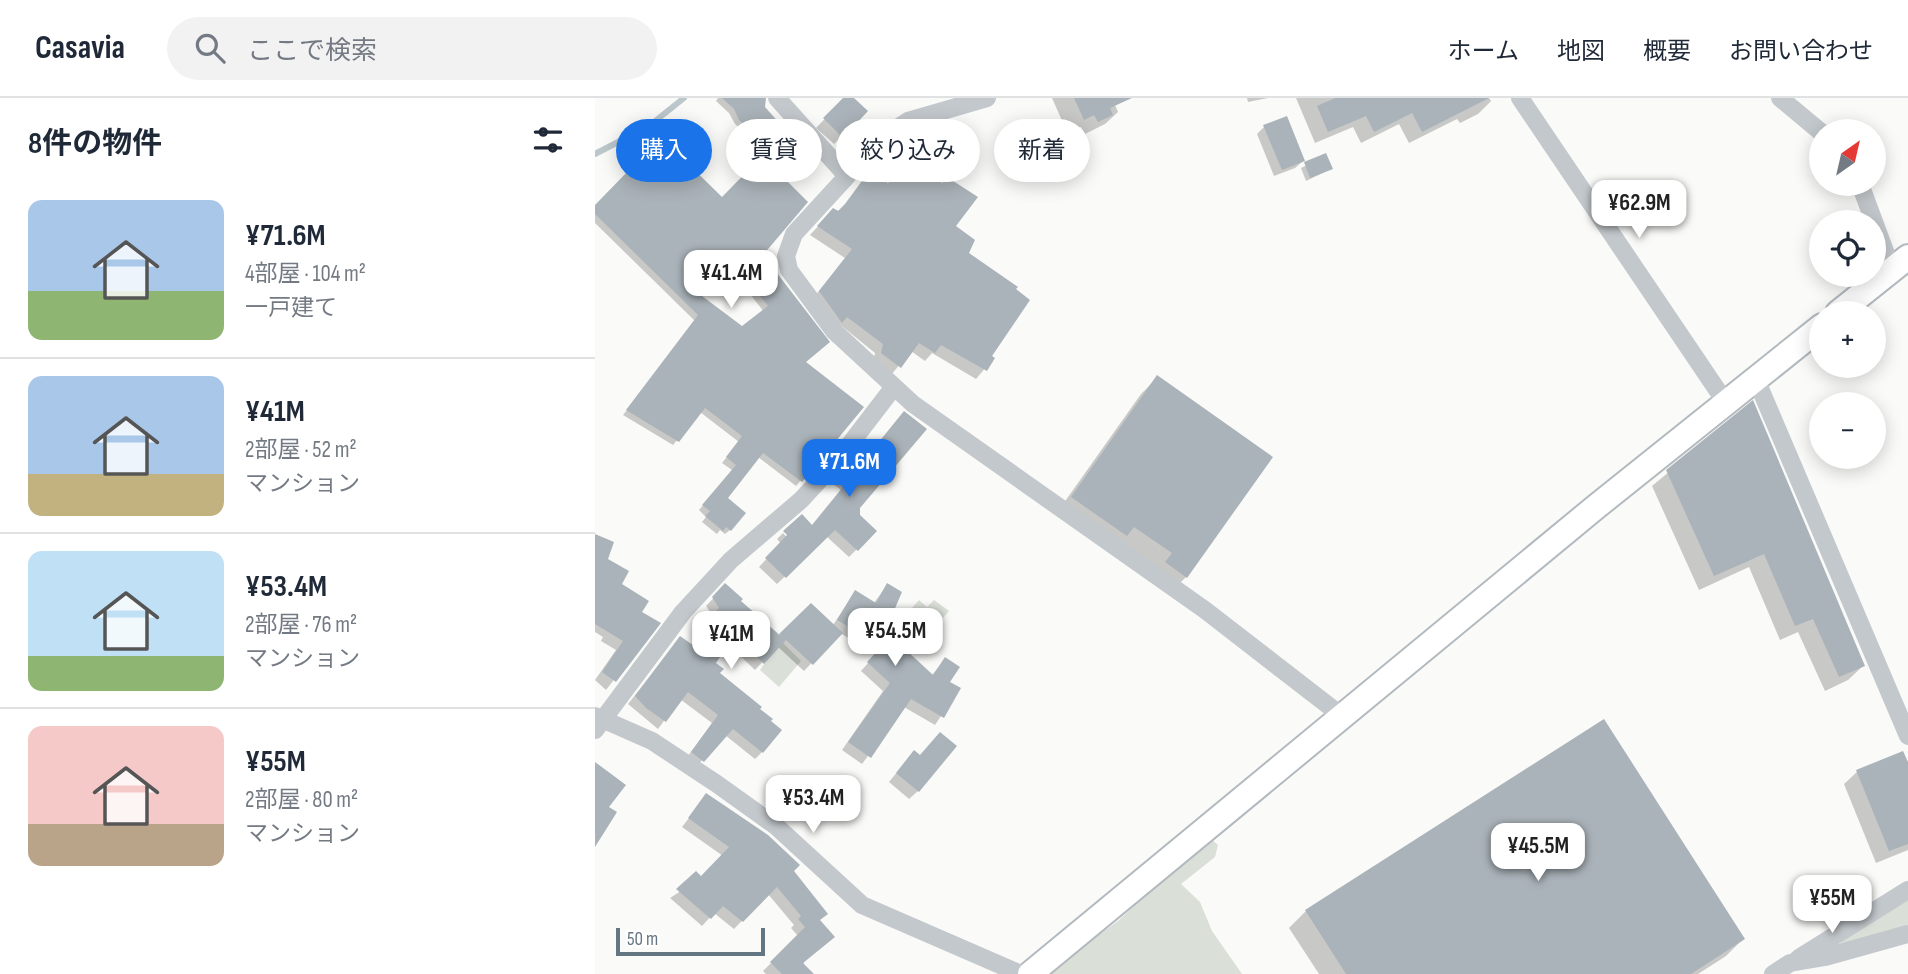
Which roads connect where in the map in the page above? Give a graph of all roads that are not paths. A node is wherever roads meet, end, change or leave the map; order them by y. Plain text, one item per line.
1 (777, 98) edge
2 (987, 98) edge
3 (1520, 98) edge
4 (1780, 98) edge
5 (917, 119) edge
6 (1809, 122) edge
7 (836, 164) edge
8 (840, 182) edge
9 (1866, 196) edge
10 (1900, 263) edge
11 (1853, 301) edge
12 (1809, 336) edge
13 (1756, 379) junction
14 (893, 388) junction
15 (1726, 403) junction
16 (1342, 716) junction
17 (598, 722) edge
18 (1908, 736) edge
19 (1908, 890) edge
20 (1908, 934) edge
21 (1790, 963) junction
22 (1021, 974) edge
23 (1030, 974) edge
24 (1773, 974) edge

1 - 7 street
2 - 5 street
3 - 15 street
4 - 6 street
8 - 14 street
9 - 10 street
10 - 11 street
12 - 13 street
13 - 15 street
13 - 18 street
14 - 16 street
14 - 17 street
15 - 16 street
16 - 23 street
17 - 22 street
19 - 21 street
20 - 21 street
21 - 24 street

